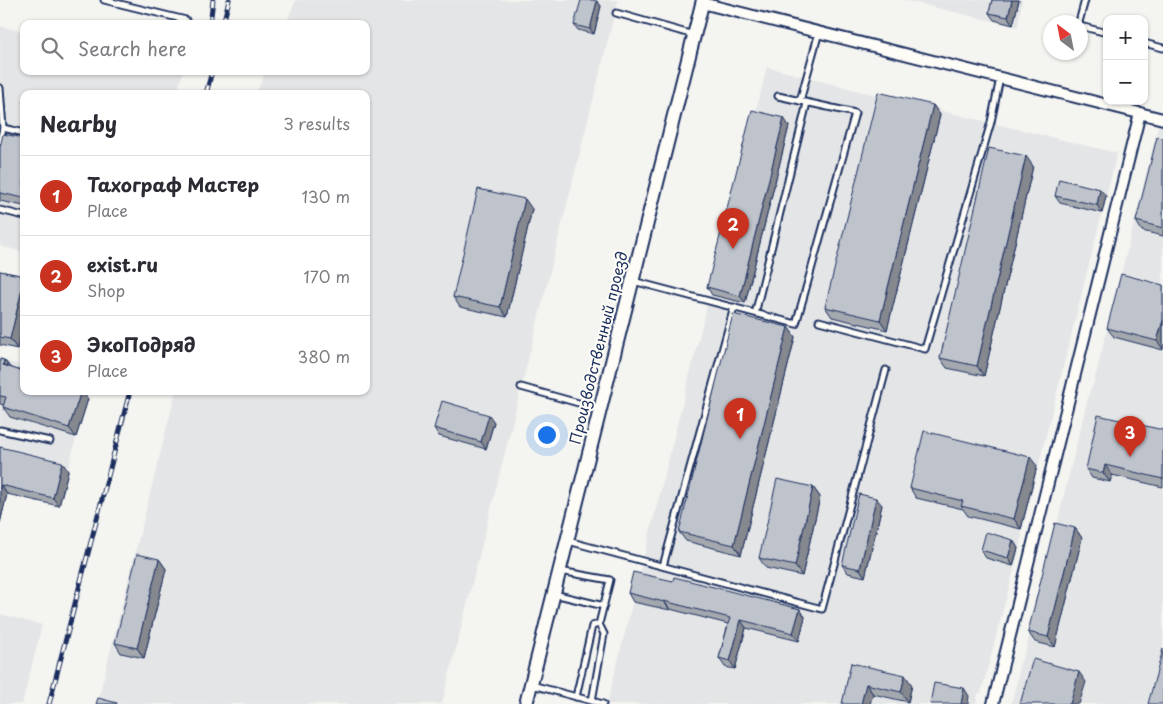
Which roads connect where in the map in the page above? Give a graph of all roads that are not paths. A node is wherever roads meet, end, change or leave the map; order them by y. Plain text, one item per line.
1 (104, 0) edge
2 (1085, 0) edge
3 (702, 2) edge
4 (616, 13) dead end
5 (1082, 15) edge
6 (186, 20) dead end
7 (1088, 28) edge
8 (819, 32) junction
9 (1103, 32) edge
10 (694, 35) junction
11 (1148, 44) edge
12 (1163, 48) edge
13 (1000, 78) junction
14 (0, 88) edge
15 (778, 96) dead end
16 (800, 101) junction
17 (807, 102) junction
18 (1140, 113) junction
19 (1163, 119) edge
20 (3, 128) junction
21 (20, 132) edge
22 (0, 141) edge
23 (0, 210) edge
24 (20, 215) edge
25 (632, 281) junction
26 (734, 307) junction
27 (756, 310) dead end
28 (819, 321) dead end
29 (886, 370) dead end
30 (521, 387) dead end
31 (600, 409) junction
32 (0, 430) edge
33 (50, 442) dead end
34 (567, 541) junction
35 (663, 566) junction
36 (560, 571) junction
37 (554, 594) junction
38 (604, 606) junction
39 (599, 624) junction
40 (531, 685) junction
41 (576, 697) junction
42 (592, 701) junction
43 (526, 704) edge
44 (602, 704) edge
45 (993, 704) edge

1 - 6 lane
2 - 5 lane
3 - 8 street
3 - 10 street, Производственный проезд
4 - 10 lane
7 - 9 lane
8 - 13 street
8 - 16 lane
10 - 25 street, Производственный проезд
11 - 12 lane
13 - 18 street
13 - 28 lane
14 - 20 lane
15 - 16 lane
16 - 17 lane
17 - 26 lane
17 - 27 lane
18 - 19 street
18 - 45 street
20 - 21 lane
20 - 22 lane
23 - 24 lane
25 - 26 lane
25 - 31 street, Производственный проезд
26 - 35 lane
29 - 35 lane
30 - 31 lane
31 - 34 street, Производственный проезд
32 - 33 lane
34 - 35 lane
34 - 36 street, Производственный проезд
36 - 37 street, Производственный проезд
36 - 38 lane
37 - 38 lane
37 - 40 street, Производственный проезд
38 - 39 lane
39 - 41 lane
39 - 42 lane
40 - 41 lane
40 - 43 street, Производственный проезд
41 - 42 lane
42 - 44 lane

